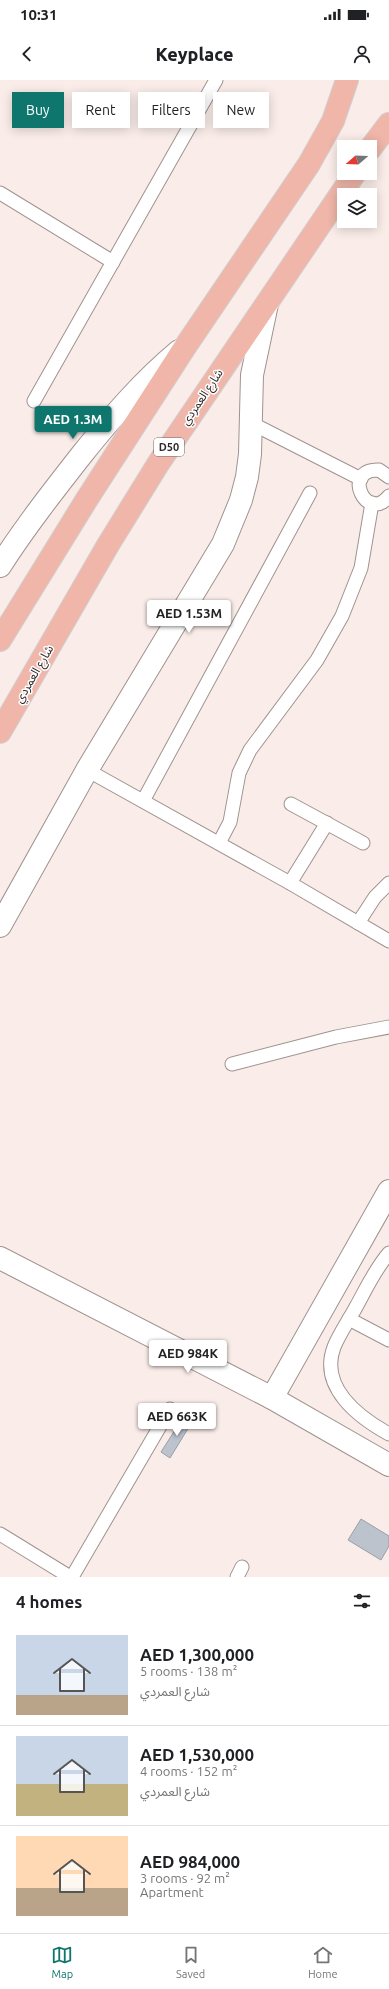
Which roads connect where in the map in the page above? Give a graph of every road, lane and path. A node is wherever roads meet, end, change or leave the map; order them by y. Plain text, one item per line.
1 (216, 80) edge
2 (348, 80) edge
3 (389, 124) edge
4 (377, 140) edge
5 (350, 180) edge
6 (0, 193) edge
7 (113, 262) junction
8 (267, 304) junction
9 (185, 347) junction
10 (34, 401) dead end
11 (251, 423) junction
12 (389, 476) edge
13 (360, 479) junction
14 (310, 493) dead end
15 (389, 496) edge
16 (372, 503) junction
17 (0, 566) edge
18 (0, 640) edge
19 (0, 732) edge
20 (87, 770) junction
21 (143, 801) junction
22 (291, 804) dead end
23 (327, 823) junction
24 (219, 843) junction
25 (363, 843) dead end
26 (290, 883) junction
27 (389, 884) edge
28 (358, 923) junction
29 (0, 926) edge
30 (389, 941) edge
31 (389, 1027) edge
32 (232, 1064) dead end
33 (389, 1191) edge
34 (389, 1253) edge
35 (0, 1258) edge
36 (349, 1319) junction
37 (389, 1340) edge
38 (272, 1398) junction
39 (170, 1409) dead end
40 (387, 1428) edge
41 (389, 1465) edge
42 (0, 1534) edge
43 (71, 1577) edge

1 - 7 lane
2 - 9 main road
3 - 4 main road
5 - 8 main road, شارع العمردي / D50
6 - 7 lane
7 - 10 lane
8 - 11 street
8 - 19 main road, شارع العمردي / D50
9 - 17 street
9 - 18 main road
11 - 13 lane
11 - 20 street
12 - 13 lane
13 - 16 lane
14 - 21 lane
15 - 16 lane
16 - 24 lane
20 - 21 lane
20 - 29 street
21 - 24 lane
22 - 23 lane
23 - 25 lane
23 - 26 lane
24 - 26 lane
26 - 28 lane
27 - 28 lane
28 - 30 lane
31 - 32 lane
33 - 38 street
34 - 36 lane
35 - 38 street
36 - 37 lane
36 - 40 lane
38 - 41 street
39 - 43 lane
42 - 43 lane

